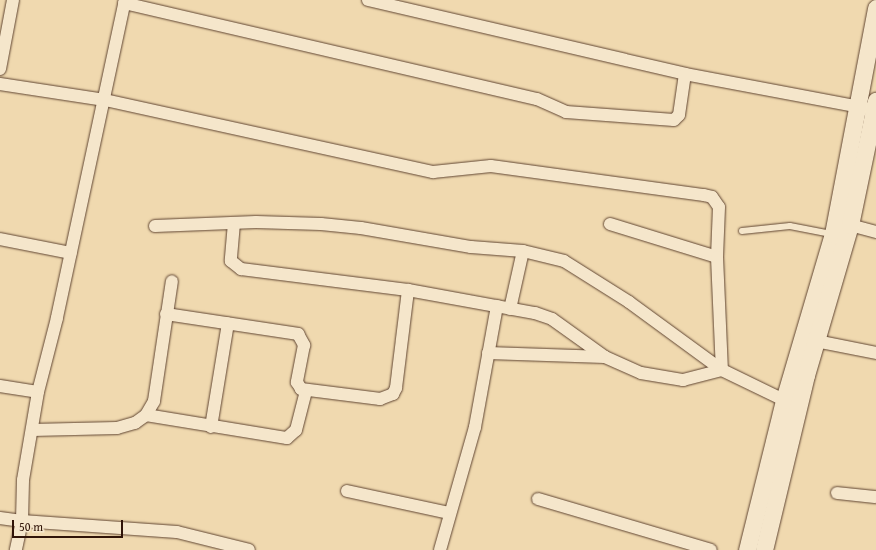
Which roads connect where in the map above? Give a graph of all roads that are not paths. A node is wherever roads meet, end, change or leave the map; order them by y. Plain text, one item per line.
1 (13, 0) edge
2 (368, 0) edge
3 (124, 2) edge
4 (876, 8) edge
5 (3, 32) edge
6 (0, 69) edge
7 (685, 74) junction
8 (0, 84) edge
9 (105, 100) junction
10 (857, 106) junction
11 (876, 107) edge
12 (234, 223) junction
13 (610, 224) dead end
14 (850, 225) junction
15 (155, 226) dead end
16 (742, 231) dead end
17 (876, 232) edge
18 (833, 234) junction
19 (0, 239) edge
20 (522, 251) junction
21 (71, 253) junction
22 (717, 257) junction
23 (172, 281) dead end
24 (408, 290) junction
25 (497, 306) junction
26 (510, 309) junction
27 (166, 314) junction
28 (228, 323) junction
29 (816, 341) junction
30 (488, 353) junction
31 (876, 353) edge
32 (605, 357) junction
33 (722, 370) junction
34 (0, 386) edge
35 (306, 391) junction
36 (38, 392) junction
37 (784, 400) junction
38 (146, 415) junction
39 (211, 427) junction
40 (32, 430) junction
41 (762, 483) junction
42 (779, 486) junction
43 (347, 491) dead end
44 (837, 493) dead end
45 (876, 497) edge
46 (538, 499) dead end
47 (450, 513) junction
48 (0, 518) edge
49 (22, 521) junction
50 (216, 545) edge
51 (16, 550) edge
52 (249, 550) edge
53 (440, 550) edge
54 (710, 550) edge
55 (748, 550) edge
56 (764, 550) edge

1 - 5 street
2 - 7 street
3 - 7 street
3 - 9 street
4 - 10 main road
5 - 6 street
7 - 10 street
8 - 9 street
9 - 21 street
9 - 22 street
10 - 11 street
10 - 18 main road
11 - 14 main road
12 - 15 street
12 - 20 street
12 - 24 street
13 - 22 street
14 - 17 street
14 - 29 main road
16 - 18 lane
18 - 37 main road
19 - 21 street
20 - 26 street
20 - 33 street
21 - 36 street
22 - 33 street
23 - 27 street
24 - 25 street
24 - 35 street
25 - 26 street
25 - 30 street
26 - 32 street
27 - 28 street
27 - 38 street
28 - 35 street
28 - 39 street
29 - 31 street
29 - 42 main road
30 - 32 street
30 - 47 street
32 - 33 street
33 - 37 street
34 - 36 street
35 - 39 street
36 - 40 street
37 - 41 main road
38 - 39 street
38 - 40 street
40 - 49 street
41 - 42 main road
41 - 55 main road
42 - 56 main road
43 - 47 street
44 - 45 street
46 - 54 street
47 - 53 street
48 - 49 street
49 - 50 street
49 - 51 street
50 - 52 street

